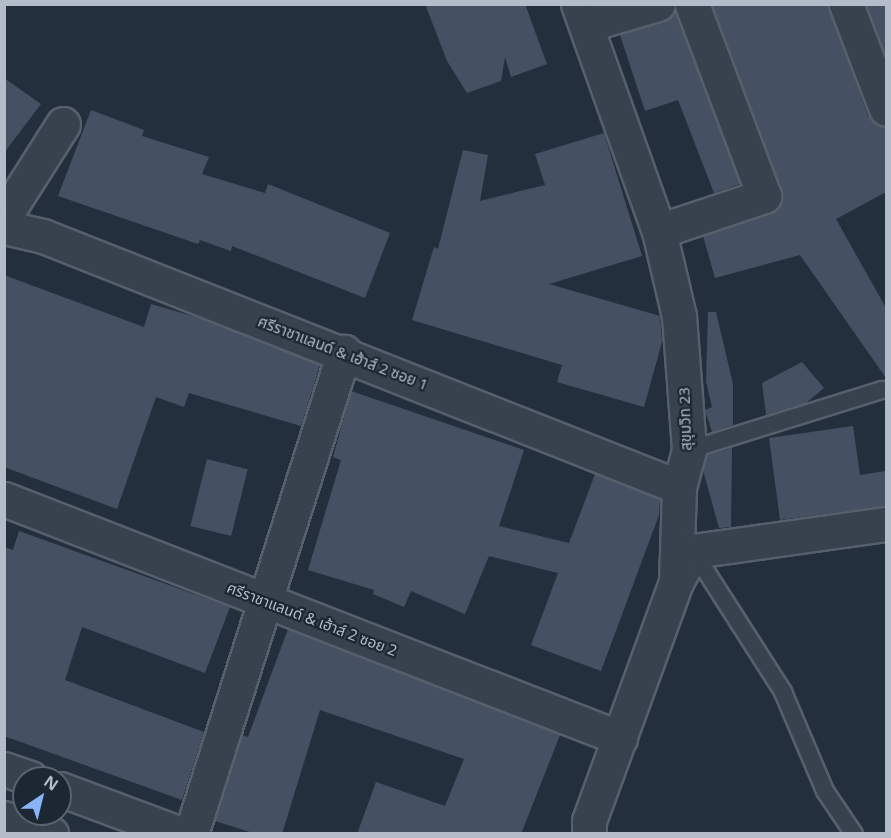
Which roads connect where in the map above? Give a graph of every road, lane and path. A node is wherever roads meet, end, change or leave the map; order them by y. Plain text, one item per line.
1 (658, 4) edge
2 (692, 4) edge
3 (846, 4) edge
4 (582, 15) edge
5 (886, 109) edge
6 (63, 124) dead end
7 (4, 217) edge
8 (4, 227) edge
9 (659, 231) junction
10 (344, 352) junction
11 (882, 390) dead end
12 (689, 450) junction
13 (679, 487) junction
14 (4, 499) edge
15 (886, 524) edge
16 (693, 551) junction
17 (676, 582) junction
18 (262, 601) junction
19 (620, 738) junction
20 (72, 793) edge
21 (4, 818) edge
22 (51, 834) edge
23 (181, 834) edge
24 (191, 834) edge
25 (589, 834) edge
26 (854, 834) edge

1 - 4 street
2 - 9 street
3 - 5 street
4 - 9 street, สุขุมวิท 23
6 - 7 street
8 - 10 street, ศรีราชาแลนด์ & เฮ้าส์ 2 ซอย 1
9 - 12 street, สุขุมวิท 23
10 - 13 street, ศรีราชาแลนด์ & เฮ้าส์ 2 ซอย 1
10 - 18 street
11 - 12 lane
12 - 13 street, สุขุมวิท 23
13 - 17 street, สุขุมวิท 23
14 - 18 street, ศรีราชาแลนด์ & เฮ้าส์ 2 ซอย 2
15 - 16 street
16 - 17 street
16 - 26 lane
17 - 19 street, สุขุมวิท 23
18 - 19 street, ศรีราชาแลนด์ & เฮ้าส์ 2 ซอย 2
18 - 24 street
19 - 25 street, สุขุมวิท 23
20 - 23 street
21 - 22 street

